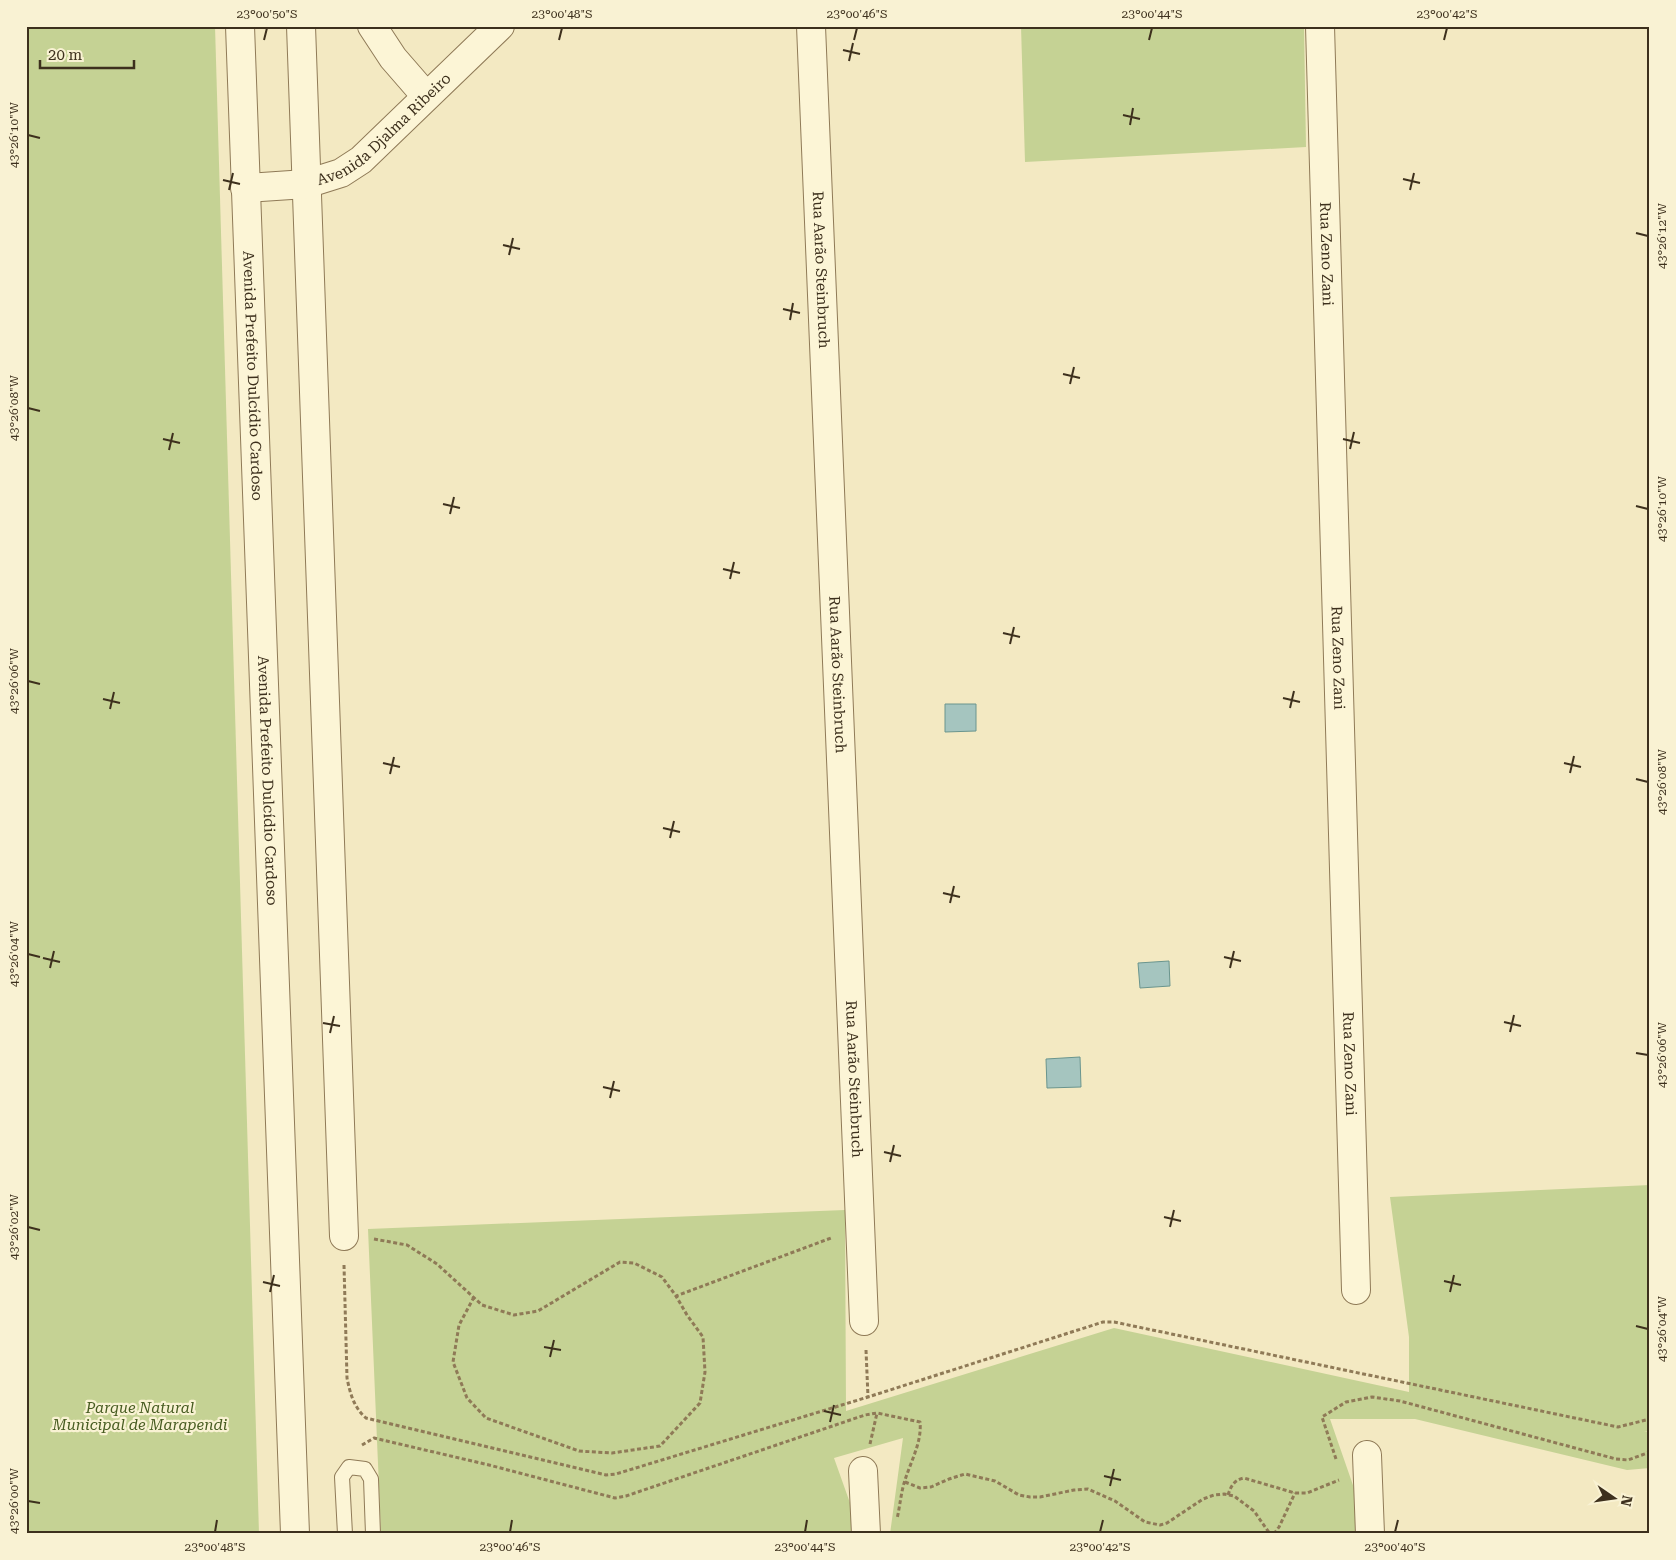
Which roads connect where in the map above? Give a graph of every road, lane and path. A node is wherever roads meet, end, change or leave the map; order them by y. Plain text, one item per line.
1 (240, 26) edge
2 (301, 26) edge
3 (372, 26) edge
4 (500, 26) edge
5 (811, 26) edge
6 (1320, 26) edge
7 (426, 96) junction
8 (306, 184) junction
9 (245, 188) junction
10 (860, 1227) junction
11 (344, 1236) junction
12 (1356, 1290) dead end
13 (676, 1296) junction
14 (474, 1297) junction
15 (864, 1321) joint
16 (868, 1397) junction
17 (1650, 1419) edge
18 (1650, 1452) edge
19 (1367, 1455) dead end
20 (1336, 1461) dead end
21 (358, 1468) junction
22 (864, 1472) dead end
23 (1342, 1479) dead end
24 (905, 1482) junction
25 (1295, 1493) junction
26 (1228, 1495) junction
27 (896, 1525) dead end
28 (295, 1534) edge
29 (345, 1534) edge
30 (373, 1534) edge
31 (866, 1534) edge
32 (1270, 1534) edge
33 (1274, 1534) edge
34 (1370, 1534) edge

1 - 9 street, Avenida Prefeito Dulcídio Cardoso
2 - 8 street
3 - 7 street
4 - 7 street, Avenida Djalma Ribeiro
5 - 10 street, Rua Aarão Steinbruch
6 - 12 street, Rua Zeno Zani
7 - 8 street, Avenida Djalma Ribeiro
8 - 9 street, Avenida Djalma Ribeiro
8 - 11 street
9 - 28 street, Avenida Prefeito Dulcídio Cardoso
10 - 13 path
10 - 15 street, Rua Aarão Steinbruch
11 - 14 path
11 - 16 path
13 - 14 path
13 - 14 path
15 - 16 path
16 - 17 path
18 - 20 path
19 - 34 street
21 - 24 path
21 - 29 lane
21 - 30 lane
22 - 31 street
23 - 25 path
24 - 26 path
24 - 27 path
25 - 26 path
25 - 33 path
26 - 32 path

